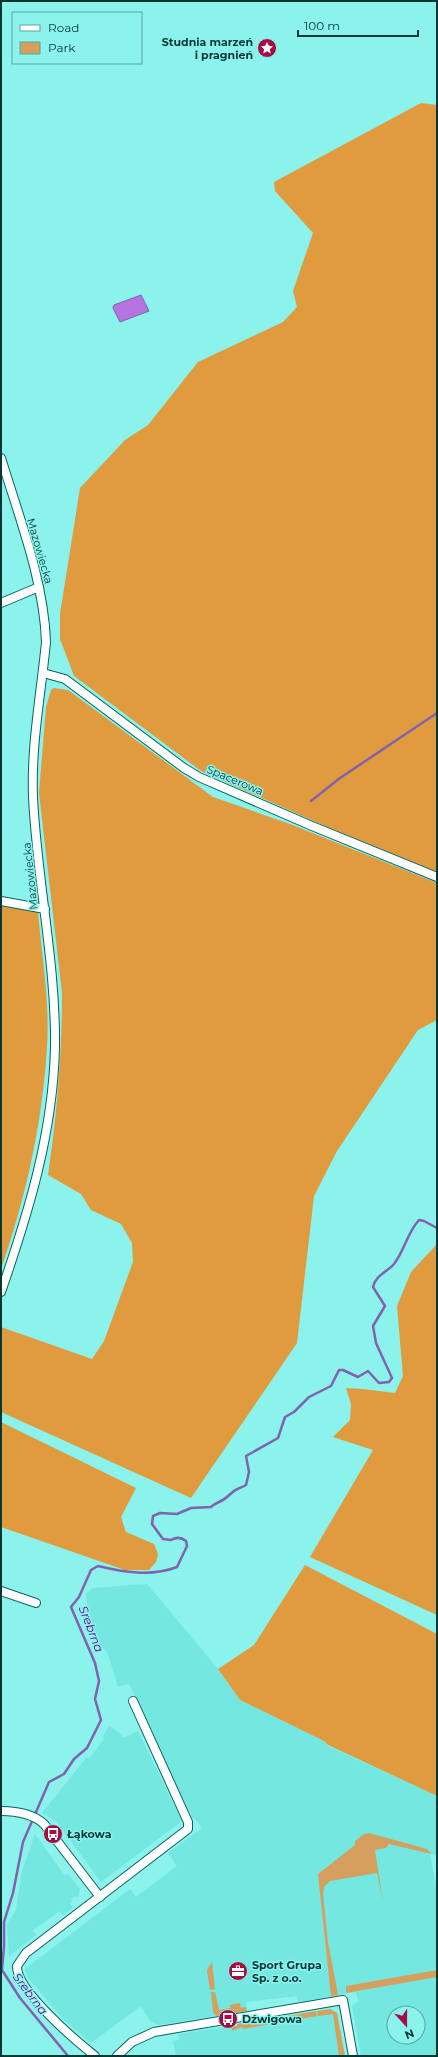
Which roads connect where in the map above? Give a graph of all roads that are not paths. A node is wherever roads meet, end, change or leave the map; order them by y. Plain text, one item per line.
1 (1, 458) edge
2 (39, 587) junction
3 (1, 603) edge
4 (43, 673) junction
5 (437, 877) edge
6 (1, 901) edge
7 (45, 909) junction
8 (1, 1292) edge
9 (1, 1591) edge
10 (36, 1603) dead end
11 (133, 1701) dead end
12 (1, 1811) edge
13 (100, 1897) junction
14 (95, 2056) edge
15 (117, 2056) edge
16 (353, 2056) edge

1 - 2 street, Mazowiecka
2 - 3 street
2 - 4 street, Mazowiecka
4 - 5 street, Spacerowa
4 - 7 street, Mazowiecka
6 - 7 street
7 - 8 street, Mazowiecka
9 - 10 street
11 - 13 street
12 - 13 street
13 - 14 street
15 - 16 street

